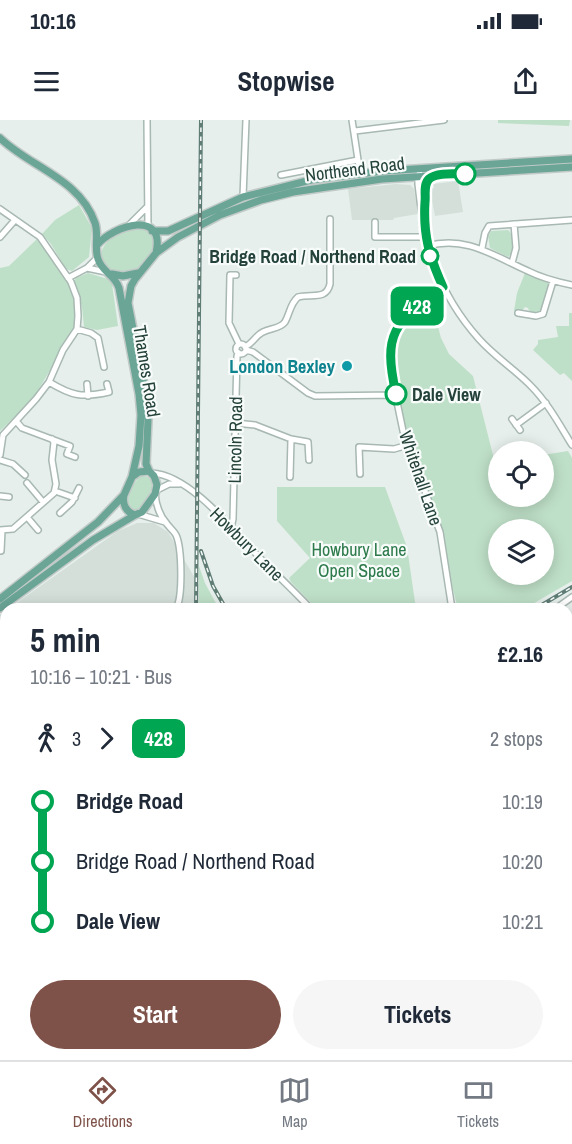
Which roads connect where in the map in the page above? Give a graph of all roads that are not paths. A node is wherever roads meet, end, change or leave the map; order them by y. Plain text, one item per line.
1 (147, 120) edge
2 (246, 120) edge
3 (352, 120) edge
4 (444, 120) edge
5 (355, 131) junction
6 (0, 138) edge
7 (572, 159) edge
8 (358, 160) junction
9 (572, 167) edge
10 (421, 168) junction
11 (360, 173) junction
12 (281, 175) dead end
13 (435, 176) junction
14 (418, 177) junction
15 (245, 181) junction
16 (252, 194) junction
17 (243, 196) junction
18 (147, 207) junction
19 (0, 209) edge
20 (423, 217) junction
21 (330, 219) dead end
22 (15, 220) junction
23 (572, 220) edge
24 (94, 221) junction
25 (375, 222) dead end
26 (514, 224) junction
27 (129, 225) junction
28 (119, 229) junction
29 (150, 229) junction
30 (0, 237) edge
31 (426, 237) junction
32 (97, 245) junction
33 (427, 246) junction
34 (482, 248) junction
35 (156, 253) junction
36 (97, 258) junction
37 (512, 263) junction
38 (87, 268) junction
39 (108, 272) junction
40 (138, 273) junction
41 (236, 275) dead end
42 (68, 278) junction
43 (553, 281) junction
44 (572, 285) edge
45 (443, 287) junction
46 (518, 313) dead end
47 (76, 329) junction
48 (239, 344) junction
49 (382, 347) dead end
50 (391, 347) junction
51 (246, 348) junction
52 (239, 353) junction
53 (104, 367) dead end
54 (49, 382) junction
55 (87, 384) dead end
56 (107, 384) dead end
57 (396, 395) junction
58 (88, 396) junction
59 (546, 403) junction
60 (512, 419) dead end
61 (16, 421) junction
62 (235, 423) junction
63 (516, 424) junction
64 (520, 430) dead end
65 (291, 439) junction
66 (52, 440) junction
67 (408, 445) junction
68 (572, 445) edge
69 (0, 455) edge
70 (75, 457) dead end
71 (0, 460) edge
72 (309, 460) dead end
73 (151, 472) junction
74 (360, 474) dead end
75 (25, 475) dead end
76 (132, 477) junction
77 (290, 477) dead end
78 (27, 483) dead end
79 (181, 484) junction
80 (79, 488) dead end
81 (55, 490) junction
82 (156, 492) junction
83 (123, 495) junction
84 (0, 496) edge
85 (9, 497) dead end
86 (75, 498) junction
87 (44, 502) junction
88 (60, 513) dead end
89 (136, 514) junction
90 (27, 517) junction
91 (165, 522) junction
92 (33, 524) junction
93 (231, 528) junction
94 (27, 529) dead end
95 (1, 530) edge
96 (38, 530) dead end
97 (1, 550) edge
98 (0, 599) edge
99 (7, 603) edge
100 (178, 603) edge
101 (305, 603) edge
102 (451, 603) edge

1 - 18 street
2 - 15 street
3 - 5 street
4 - 5 street
5 - 8 street
6 - 24 main road
7 - 10 main road, Northend Road
8 - 11 street
8 - 12 street
9 - 13 main road, Northend Road
10 - 11 main road, Northend Road
10 - 14 street
11 - 16 main road, Northend Road
13 - 14 main road, Northend Road
13 - 20 street
14 - 20 street
14 - 35 main road, Northend Road
15 - 16 street
15 - 17 street
16 - 17 main road, Northend Road
17 - 29 main road, Northend Road
18 - 27 street
18 - 29 street
19 - 22 street
20 - 31 street
21 - 51 street
22 - 30 street
22 - 42 street
23 - 26 street
24 - 28 main road
24 - 32 main road
25 - 31 street
26 - 34 street
26 - 37 street
27 - 28 main road
27 - 29 main road
28 - 32 main road
29 - 35 main road
31 - 33 street
32 - 36 main road
33 - 34 street
33 - 45 street
34 - 37 street
35 - 40 main road, Thames Road
36 - 38 street
36 - 39 main road, Thames Road
37 - 43 street
38 - 39 street
38 - 42 street
39 - 40 main road
39 - 76 main road, Thames Road
40 - 73 main road, Thames Road
41 - 48 street, Lincoln Road
42 - 47 street
43 - 44 street
43 - 46 street
45 - 50 street, Whitehall Lane
45 - 59 street
47 - 53 street
47 - 54 street
48 - 51 street
48 - 52 street, Lincoln Road
49 - 50 street
50 - 57 street, Whitehall Lane
51 - 52 street
51 - 57 street
52 - 62 street, Lincoln Road
54 - 58 street
54 - 61 street
55 - 58 street
56 - 58 street
57 - 67 street, Whitehall Lane
59 - 63 street
59 - 68 street
60 - 63 street
61 - 66 street
61 - 69 street
62 - 65 street
62 - 93 street, Lincoln Road
63 - 64 street
65 - 72 street
65 - 77 street
66 - 70 street
66 - 81 street
67 - 74 street
67 - 102 street, Whitehall Lane
71 - 75 street
73 - 76 main road
73 - 79 street, Howbury Lane
73 - 82 main road, Thames Road
76 - 83 main road, Thames Road
78 - 87 street
79 - 82 street
79 - 93 street, Howbury Lane
80 - 86 street
81 - 86 street
81 - 87 street
82 - 89 main road
82 - 91 street
83 - 89 main road
83 - 98 main road, Thames Road
84 - 85 street
86 - 88 street
87 - 90 street
89 - 91 street
89 - 99 main road
90 - 92 street
90 - 95 street
91 - 100 street
92 - 94 street
92 - 96 street
93 - 101 street, Howbury Lane
95 - 97 street

